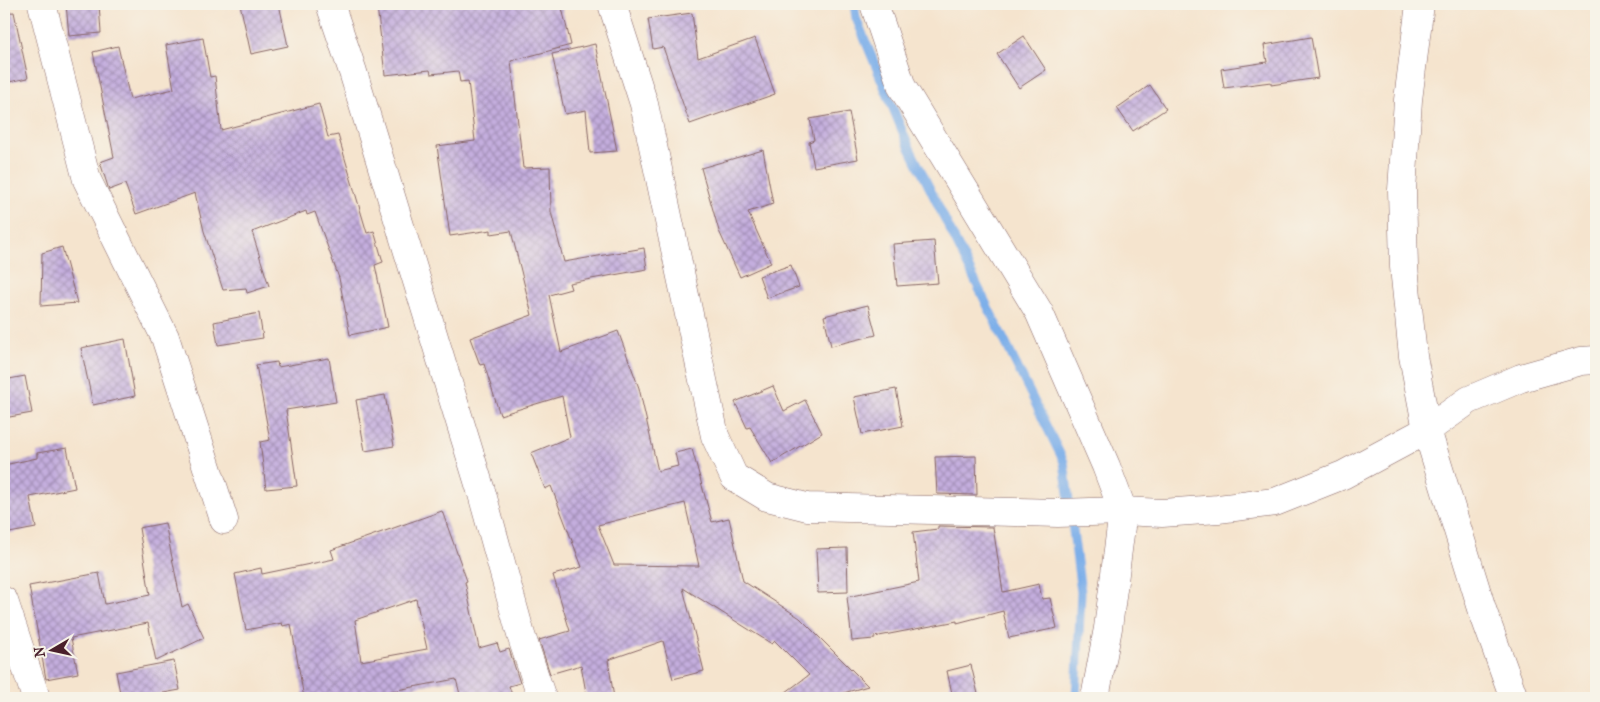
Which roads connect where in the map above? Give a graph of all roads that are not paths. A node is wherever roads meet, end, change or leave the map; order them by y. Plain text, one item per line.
1 (42, 4) edge
2 (330, 4) edge
3 (612, 4) edge
4 (874, 4) edge
5 (1420, 4) edge
6 (1596, 360) edge
7 (1427, 430) junction
8 (1123, 511) junction
9 (224, 520) dead end
10 (4, 601) edge
11 (36, 698) edge
12 (542, 698) edge
13 (1095, 698) edge
14 (1514, 698) edge

1 - 9 street
2 - 12 street
3 - 8 street
4 - 8 street
5 - 7 street
6 - 7 street
7 - 8 street
7 - 14 street
8 - 13 street
10 - 11 street

